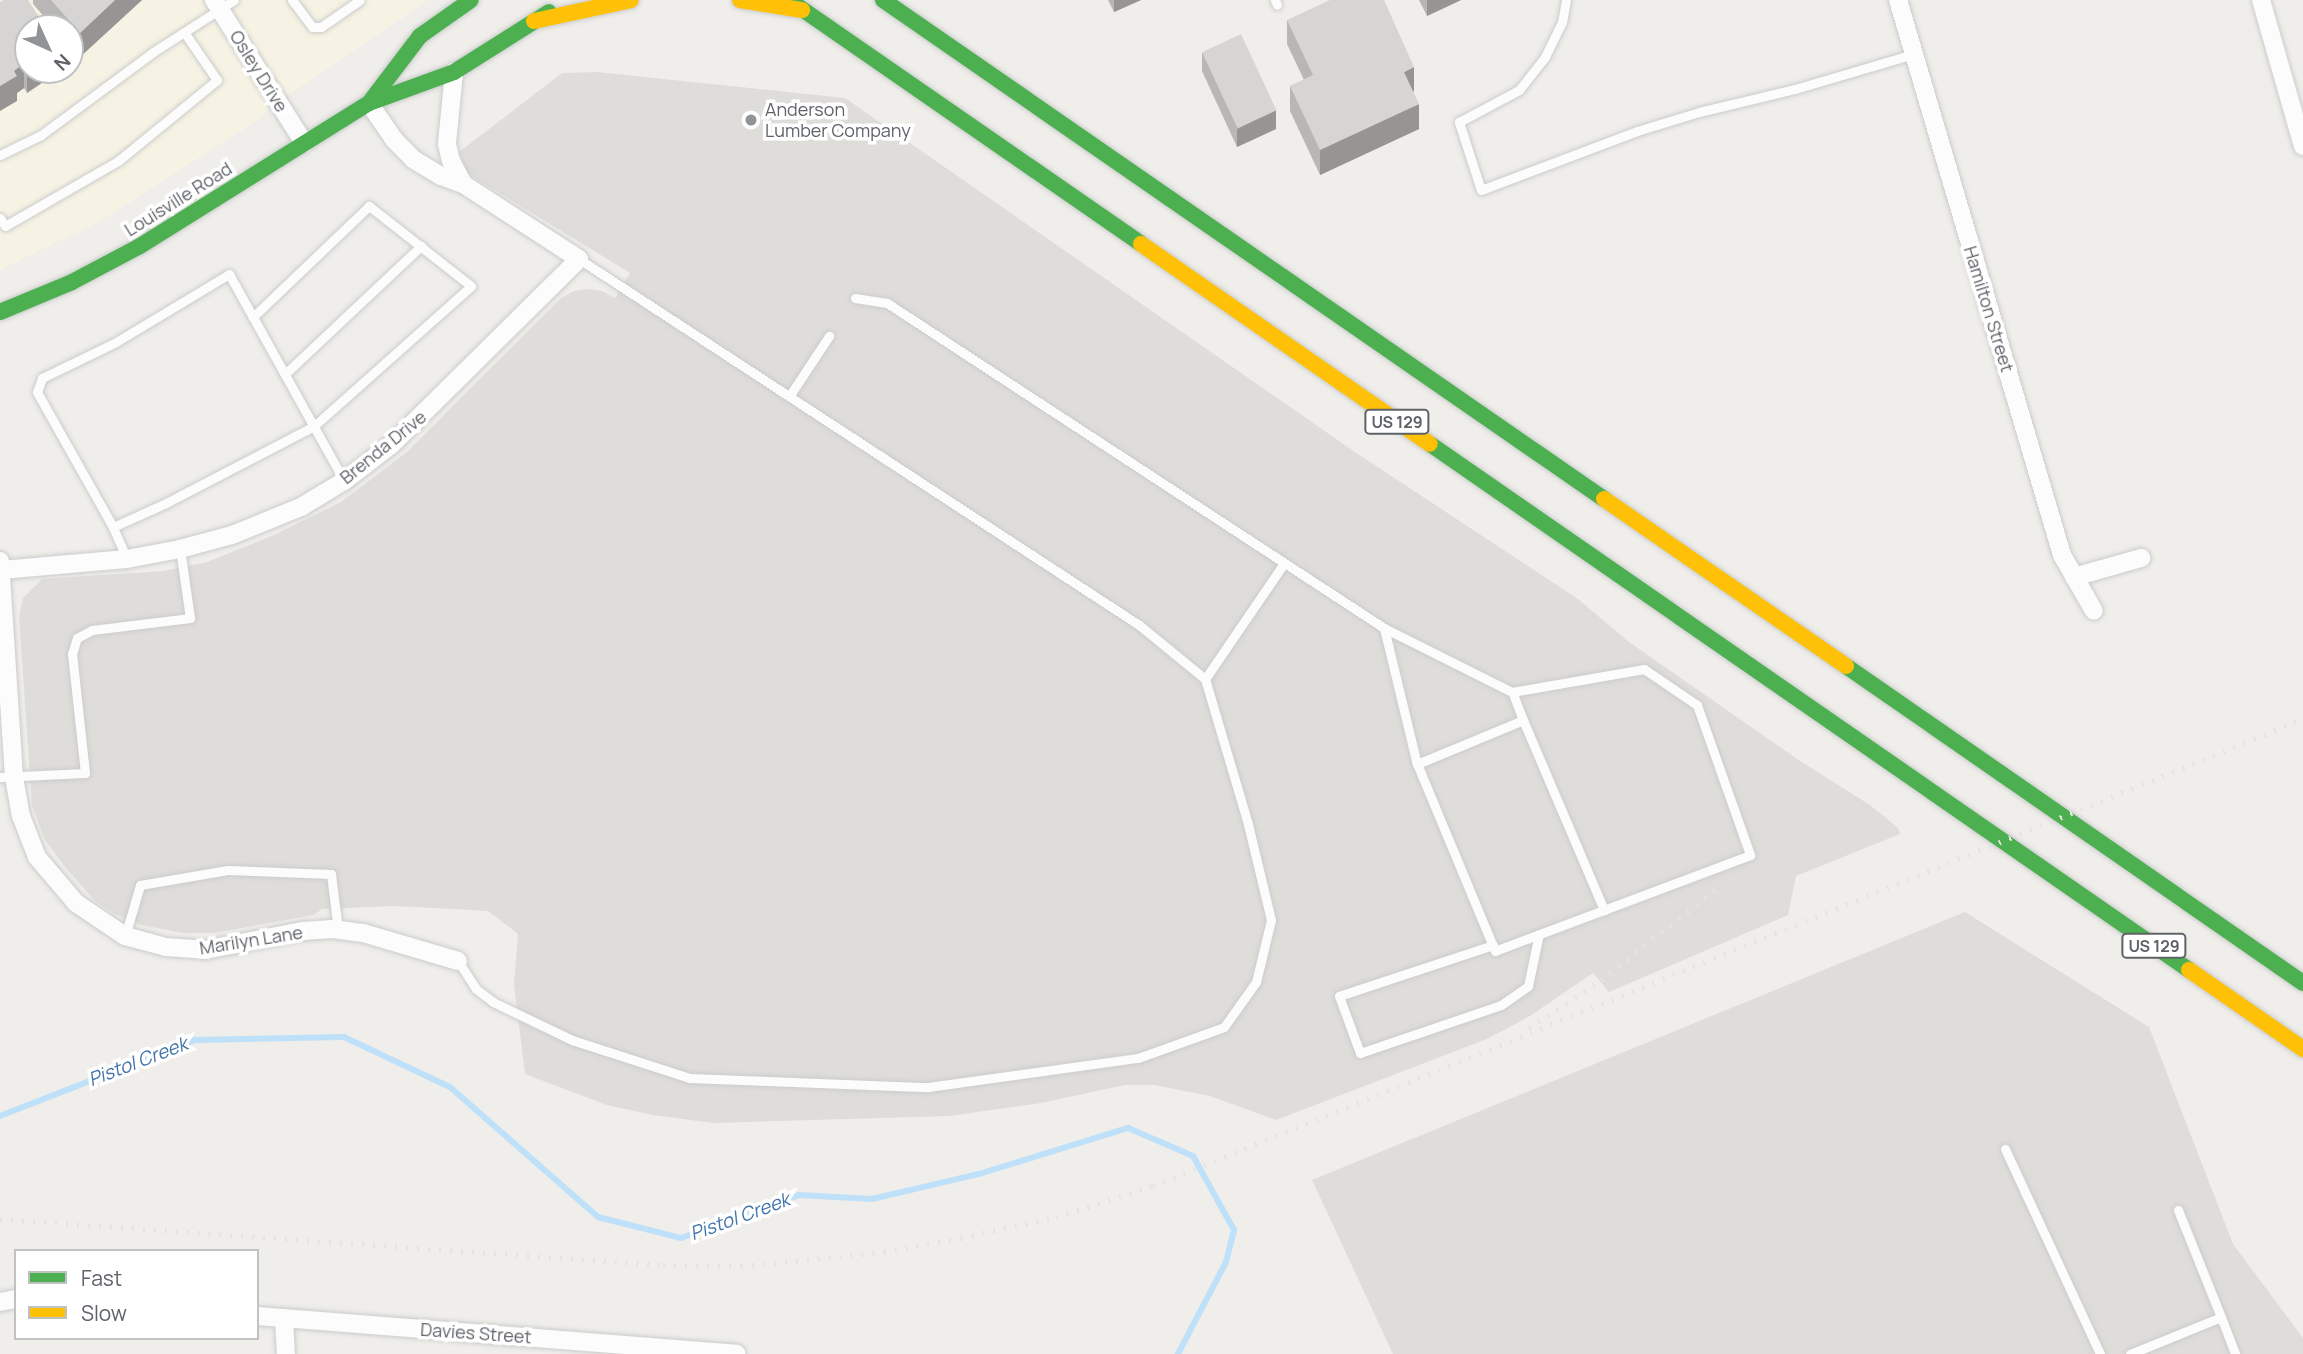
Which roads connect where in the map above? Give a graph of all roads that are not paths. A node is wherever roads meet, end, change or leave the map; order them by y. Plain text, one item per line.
1 (292, 0) edge
2 (360, 0) edge
3 (471, 0) edge
4 (567, 0) edge
5 (631, 0) edge
6 (740, 0) edge
7 (789, 0) edge
8 (884, 0) edge
9 (907, 0) edge
10 (1566, 0) edge
11 (1898, 0) edge
12 (2261, 0) edge
13 (222, 3) edge
14 (803, 10) junction
15 (534, 21) junction
16 (925, 29) junction
17 (184, 32) junction
18 (1913, 54) junction
19 (454, 72) junction
20 (369, 103) junction
21 (304, 143) junction
22 (2303, 146) edge
23 (0, 155) edge
24 (463, 184) junction
25 (0, 218) edge
26 (421, 246) junction
27 (579, 259) junction
28 (855, 298) dead end
29 (0, 312) edge
30 (253, 317) junction
31 (829, 336) dead end
32 (285, 374) junction
33 (790, 395) junction
34 (314, 426) junction
35 (344, 481) junction
36 (113, 527) junction
37 (180, 549) junction
38 (2141, 558) dead end
39 (127, 559) junction
40 (0, 561) edge
41 (1284, 563) junction
42 (2074, 577) junction
43 (1, 579) edge
44 (2094, 611) dead end
45 (1384, 628) junction
46 (1205, 679) junction
47 (4, 689) edge
48 (1512, 692) junction
49 (1523, 720) junction
50 (1417, 764) junction
51 (7, 777) edge
52 (1604, 910) junction
53 (338, 930) junction
54 (1539, 934) junction
55 (125, 936) junction
56 (1493, 946) junction
57 (458, 961) joint
58 (2303, 983) edge
59 (2303, 1049) edge
60 (2005, 1149) dead end
61 (2178, 1210) dead end
62 (259, 1316) edge
63 (2221, 1317) junction
64 (284, 1318) junction
65 (578, 1347) edge
66 (286, 1354) edge
67 (736, 1354) edge
68 (2100, 1354) edge
69 (2130, 1354) edge
70 (2235, 1354) edge

1 - 2 lane
3 - 20 main road, Louisville Road
4 - 15 main road, Louisville Road
5 - 15 main road
6 - 14 main road
7 - 14 main road, US 129
8 - 16 main road, US 129
9 - 16 main road
10 - 18 lane
11 - 18 street, Hamilton Street
12 - 22 street
13 - 17 lane
13 - 21 street, Osley Drive
14 - 59 main road, US 129
15 - 19 main road, Louisville Road
16 - 58 main road, US 129
17 - 23 lane
17 - 25 lane
18 - 42 street, Hamilton Street
19 - 20 main road, Louisville Road
19 - 24 street
20 - 21 main road, Louisville Road
20 - 24 street
21 - 29 main road, Louisville Road
24 - 27 street
26 - 30 lane
26 - 32 lane
26 - 34 lane
27 - 33 lane
27 - 35 street, Brenda Drive
28 - 41 lane
30 - 32 lane
30 - 36 lane
31 - 33 lane
32 - 34 lane
33 - 46 lane
34 - 35 lane
34 - 36 lane
35 - 37 street, Brenda Drive
36 - 39 lane
37 - 39 street, Brenda Drive
37 - 51 lane
38 - 42 street
39 - 43 street, Brenda Drive
40 - 43 street, Marilyn Lane
41 - 45 lane
41 - 46 lane
42 - 44 street, Hamilton Street
43 - 47 street, Marilyn Lane
45 - 48 lane
45 - 50 lane
46 - 57 lane
47 - 51 street, Marilyn Lane
48 - 49 lane
48 - 52 lane
49 - 50 lane
49 - 52 lane
50 - 56 lane
51 - 55 street, Marilyn Lane
52 - 54 lane
53 - 55 street, Marilyn Lane
53 - 55 lane
53 - 57 street, Marilyn Lane
54 - 56 lane
54 - 56 lane
60 - 68 lane
61 - 63 lane
62 - 64 street, Davies Street
63 - 69 lane
63 - 70 lane
64 - 65 street, Davies Street
64 - 66 street
65 - 67 street, Davies Street

